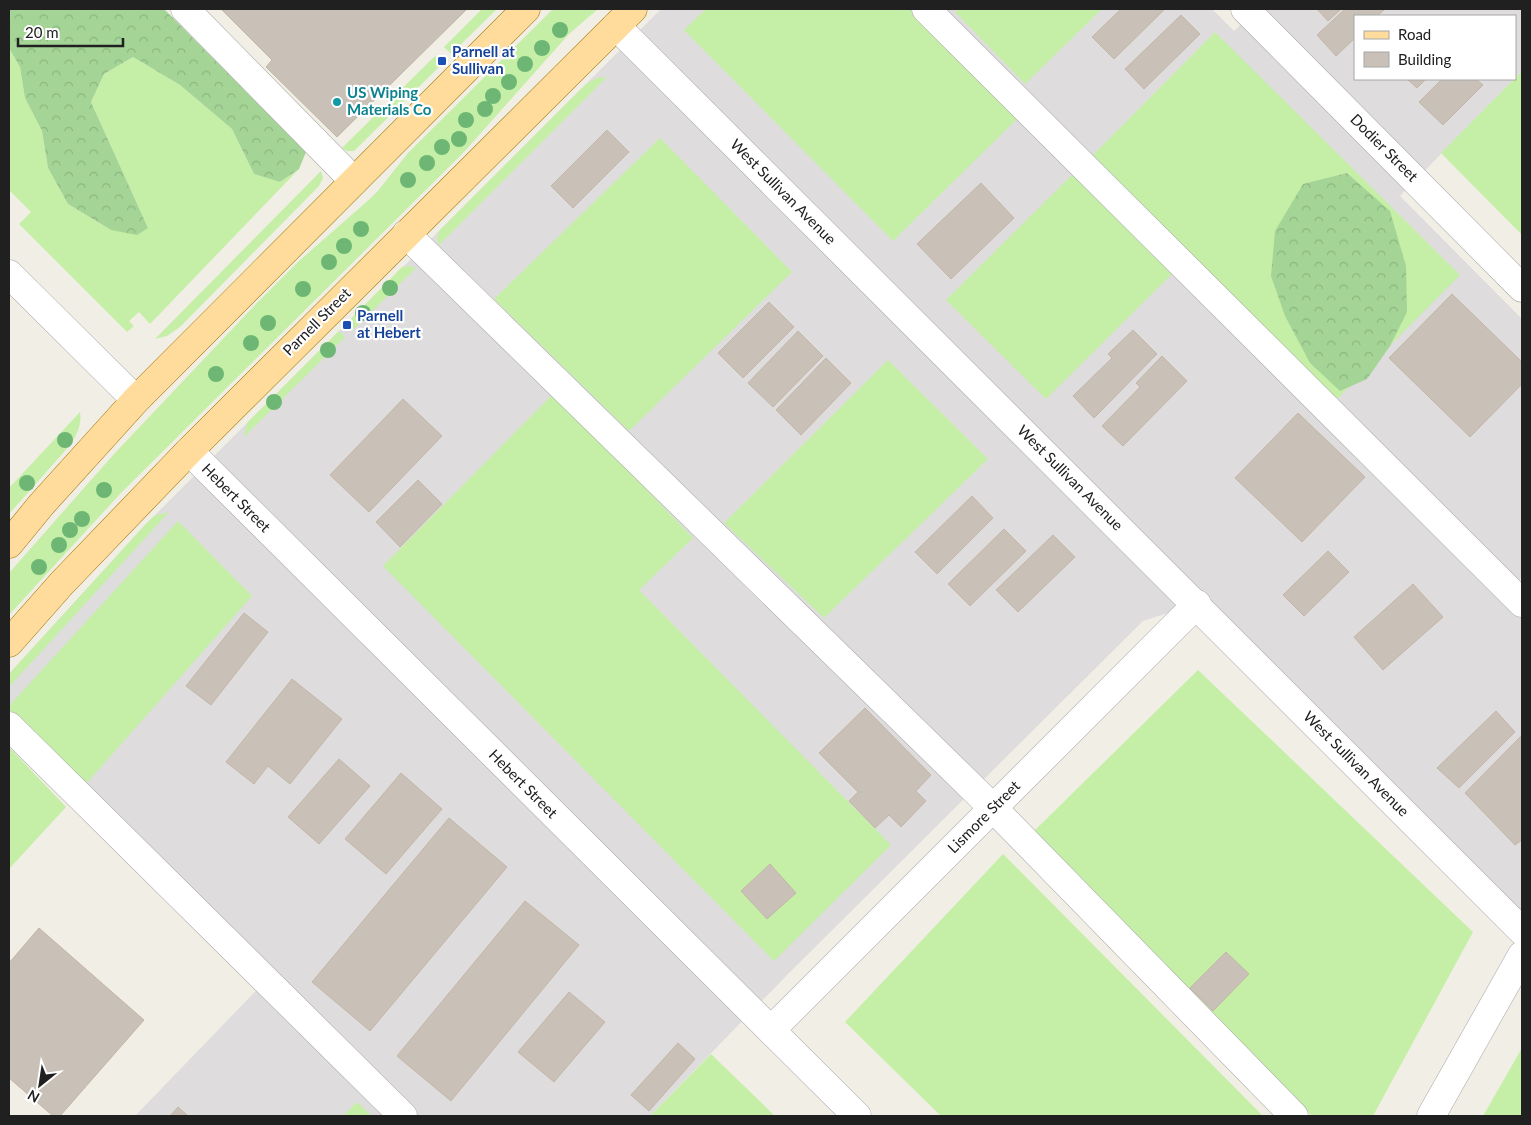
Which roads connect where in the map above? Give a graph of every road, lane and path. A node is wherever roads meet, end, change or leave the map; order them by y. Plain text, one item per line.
1 (185, 9) edge
2 (526, 9) edge
3 (926, 9) edge
4 (1245, 9) edge
5 (624, 17) edge
6 (354, 181) junction
7 (406, 234) junction
8 (9, 274) edge
9 (1522, 288) edge
10 (136, 400) junction
11 (189, 451) junction
12 (9, 544) edge
13 (1522, 603) edge
14 (1197, 604) junction
15 (9, 643) edge
16 (9, 726) edge
17 (993, 808) junction
18 (1522, 931) edge
19 (1522, 955) edge
20 (770, 1030) junction
21 (402, 1116) edge
22 (857, 1116) edge
23 (1294, 1116) edge
24 (1431, 1116) edge

1 - 6 street
2 - 6 main road
3 - 13 street
4 - 9 street, Dodier Street
5 - 7 main road, Parnell Street
5 - 14 street, West Sullivan Avenue
6 - 10 main road
7 - 11 main road, Parnell Street
7 - 17 street
8 - 10 street
10 - 12 main road
11 - 15 main road, Parnell Street
11 - 20 street, Hebert Street
14 - 17 street, Lismore Street
14 - 18 street, West Sullivan Avenue
16 - 21 street
17 - 20 street, Lismore Street
17 - 23 street
19 - 24 street
20 - 22 street, Hebert Street

